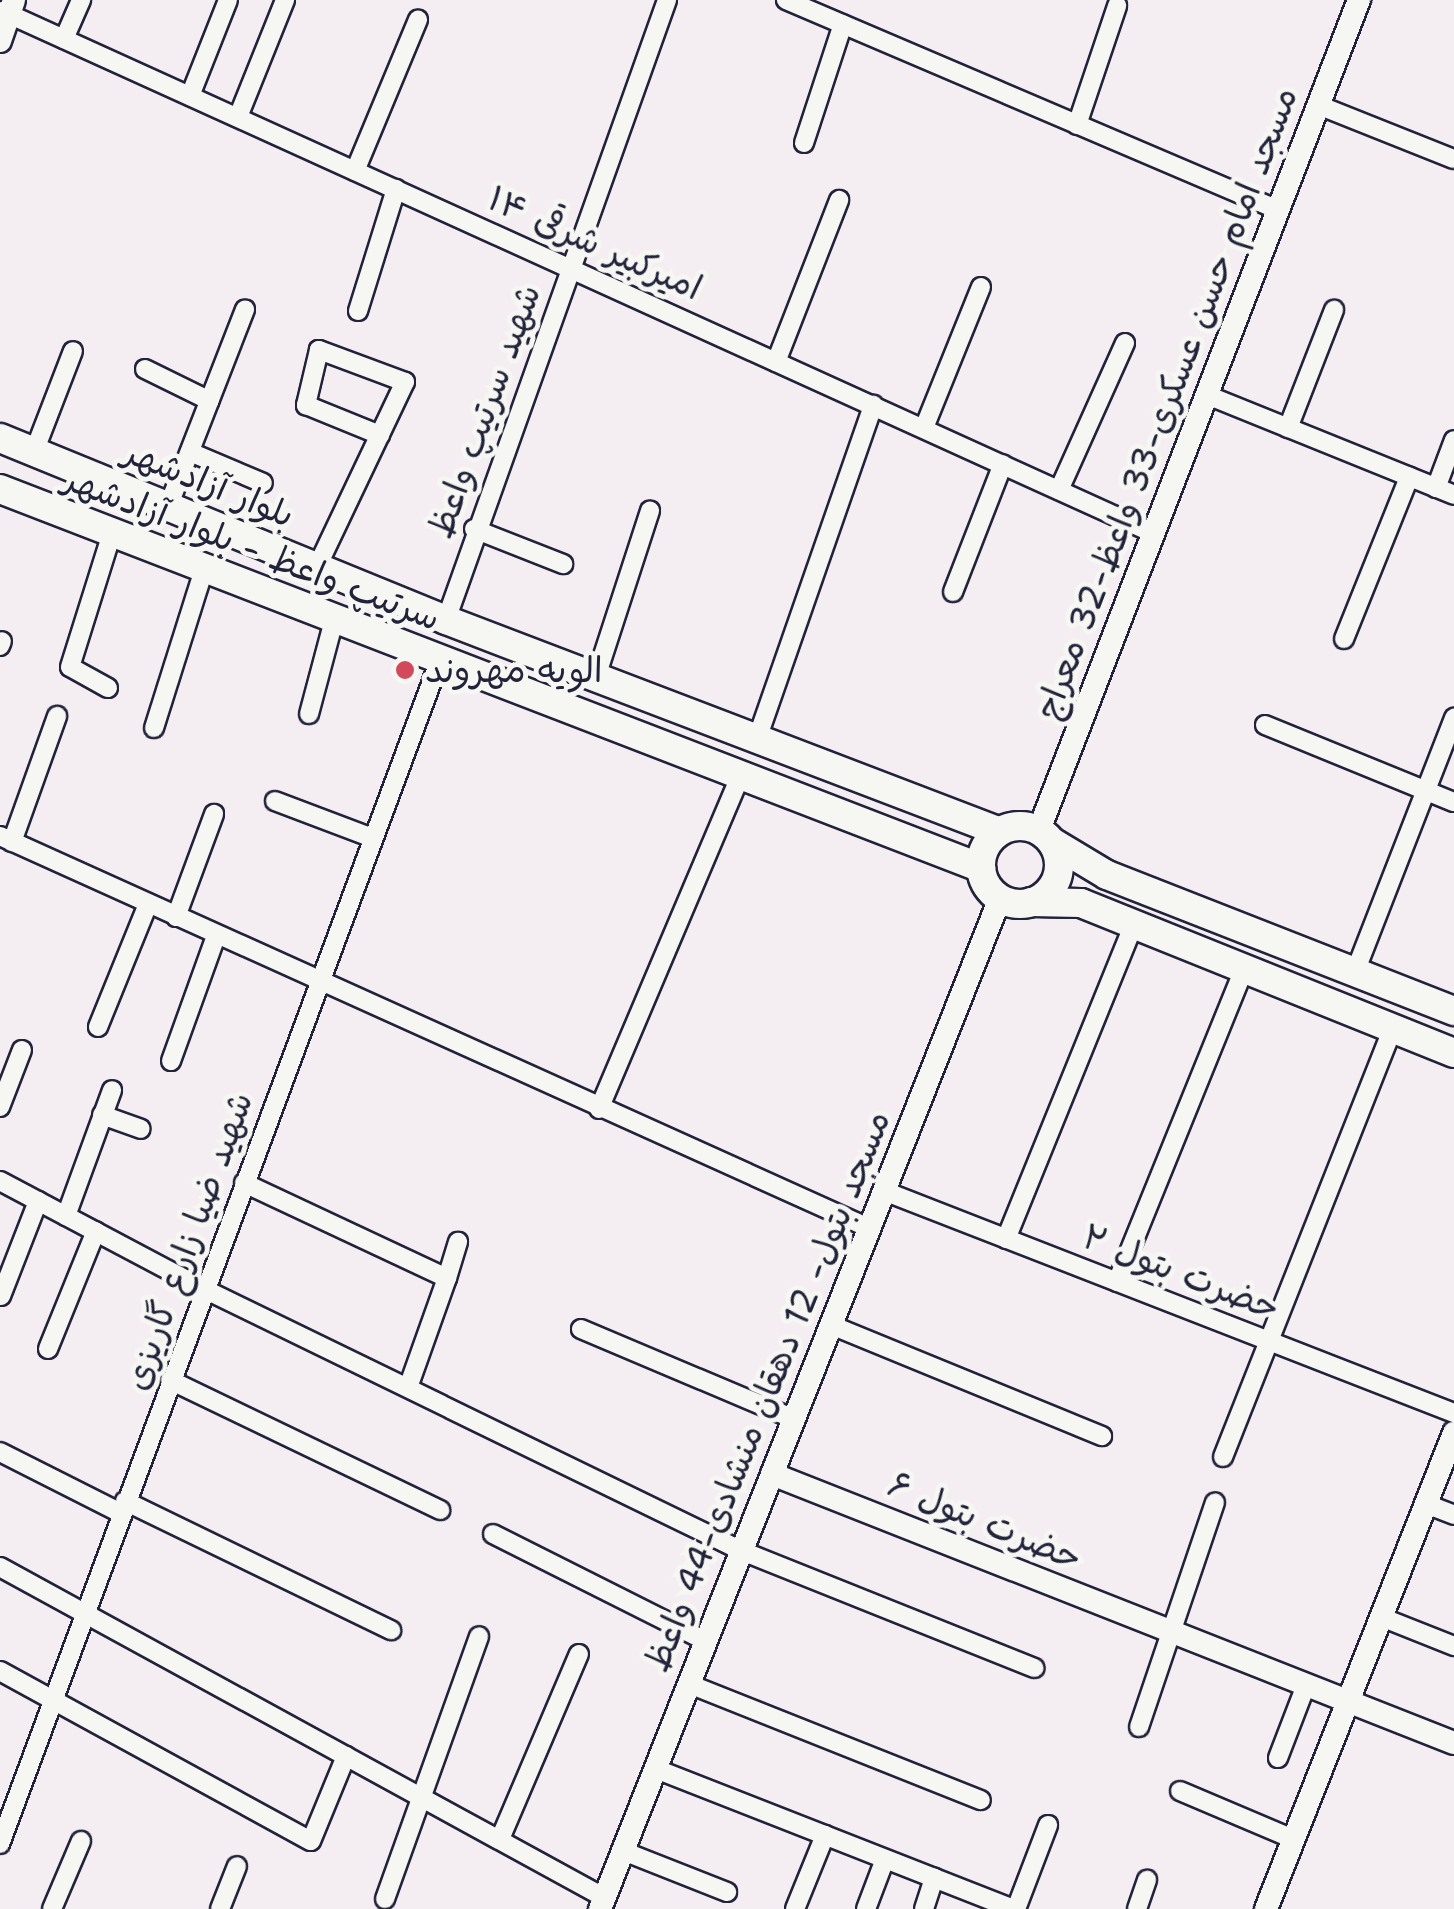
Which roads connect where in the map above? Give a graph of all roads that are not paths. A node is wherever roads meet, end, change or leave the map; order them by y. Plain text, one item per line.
1 (80, 0) edge
2 (228, 0) edge
3 (285, 0) edge
4 (668, 0) edge
5 (786, 0) edge
6 (1358, 0) edge
7 (1117, 6) dead end
8 (8, 8) edge
9 (418, 20) dead end
10 (843, 24) junction
11 (64, 39) junction
12 (0, 41) edge
13 (190, 96) junction
14 (1318, 105) junction
15 (238, 117) junction
16 (1077, 124) junction
17 (804, 144) dead end
18 (1454, 159) edge
19 (355, 170) junction
20 (396, 189) junction
21 (838, 200) dead end
22 (1278, 210) junction
23 (571, 267) junction
24 (981, 287) dead end
25 (245, 309) dead end
26 (358, 310) dead end
27 (1334, 310) dead end
28 (1125, 343) dead end
29 (73, 350) dead end
30 (776, 362) junction
31 (145, 369) dead end
32 (1206, 395) junction
33 (210, 400) junction
34 (873, 406) junction
35 (924, 428) junction
36 (1288, 428) junction
37 (380, 435) junction
38 (0, 438) edge
39 (1454, 440) edge
40 (34, 452) junction
41 (190, 452) junction
42 (1003, 464) junction
43 (1409, 477) junction
44 (263, 483) dead end
45 (0, 489) edge
46 (1059, 490) junction
47 (1445, 492) edge
48 (168, 506) junction
49 (650, 511) dead end
50 (474, 529) junction
51 (112, 532) junction
52 (1154, 532) junction
53 (563, 564) dead end
54 (317, 567) junction
55 (204, 569) junction
56 (953, 592) dead end
57 (334, 620) junction
58 (446, 620) junction
59 (1344, 639) dead end
60 (439, 662) junction
61 (596, 678) junction
62 (108, 688) dead end
63 (309, 714) dead end
64 (57, 716) dead end
65 (1454, 718) edge
66 (1265, 725) dead end
67 (154, 728) dead end
68 (758, 739) junction
69 (741, 774) junction
70 (1427, 787) junction
71 (275, 801) dead end
72 (1454, 802) edge
73 (214, 814) dead end
74 (998, 832) junction
75 (1045, 836) junction
76 (373, 838) junction
77 (6, 839) edge
78 (981, 868) junction
79 (1000, 898) junction
80 (1031, 902) junction
81 (148, 904) junction
82 (176, 918) junction
83 (1133, 926) junction
84 (216, 936) junction
85 (1244, 970) junction
86 (1355, 972) junction
87 (319, 982) junction
88 (1454, 1012) edge
89 (98, 1027) dead end
90 (1393, 1027) junction
91 (22, 1050) dead end
92 (1454, 1054) edge
93 (171, 1060) dead end
94 (112, 1090) dead end
95 (0, 1107) edge
96 (599, 1109) junction
97 (102, 1115) junction
98 (141, 1130) dead end
99 (0, 1182) edge
100 (244, 1182) junction
101 (884, 1191) junction
102 (38, 1201) junction
103 (66, 1216) junction
104 (869, 1228) junction
105 (96, 1231) junction
106 (1006, 1239) junction
107 (458, 1242) dead end
108 (447, 1278) junction
109 (1117, 1282) junction
110 (204, 1289) junction
111 (2, 1296) edge
112 (831, 1325) junction
113 (581, 1329) dead end
114 (1270, 1342) junction
115 (48, 1349) dead end
116 (170, 1380) junction
117 (409, 1385) junction
118 (1454, 1413) edge
119 (794, 1418) junction
120 (1454, 1433) edge
121 (1102, 1436) dead end
122 (0, 1452) edge
123 (1223, 1457) dead end
124 (772, 1474) junction
125 (1215, 1503) dead end
126 (1426, 1504) junction
127 (123, 1507) junction
128 (440, 1510) dead end
129 (1454, 1515) edge
130 (493, 1534) dead end
131 (742, 1551) junction
132 (0, 1567) edge
133 (83, 1614) junction
134 (1381, 1617) junction
135 (391, 1630) dead end
136 (1172, 1632) junction
137 (479, 1636) dead end
138 (706, 1641) junction
139 (1454, 1646) edge
140 (580, 1654) dead end
141 (1036, 1668) dead end
142 (0, 1671) edge
143 (690, 1684) junction
144 (1306, 1685) junction
145 (52, 1700) junction
146 (1348, 1701) junction
147 (1139, 1728) dead end
148 (1454, 1744) edge
149 (346, 1756) junction
150 (1278, 1758) dead end
151 (656, 1768) junction
152 (1180, 1791) dead end
153 (420, 1796) junction
154 (981, 1800) dead end
155 (1048, 1825) dead end
156 (826, 1836) junction
157 (500, 1840) junction
158 (1293, 1840) junction
159 (81, 1841) dead end
160 (0, 1844) edge
161 (623, 1851) junction
162 (885, 1858) junction
163 (237, 1866) dead end
164 (934, 1878) junction
165 (1147, 1880) dead end
166 (727, 1892) dead end
167 (385, 1899) dead end
168 (979, 1903) edge
169 (602, 1904) edge
170 (52, 1909) edge
171 (220, 1909) edge
172 (794, 1909) edge
173 (866, 1909) edge
174 (924, 1909) edge
175 (1015, 1909) edge
176 (1136, 1909) edge
177 (1266, 1909) edge

1 - 11 street
2 - 13 street
3 - 15 street
4 - 23 street, شهید سرتیپ واعظ
5 - 10 street
6 - 14 street, مسجد امام حسن عسکری-33 واعظ-32 معراج
7 - 16 street
8 - 11 street, ۱۴ امیرکبیر شرقی
8 - 12 street
9 - 19 street
10 - 16 street
10 - 17 street
11 - 13 street, ۱۴ امیرکبیر شرقی
13 - 15 street, ۱۴ امیرکبیر شرقی
14 - 18 street
14 - 22 street, مسجد امام حسن عسکری-33 واعظ-32 معراج
15 - 19 street, ۱۴ امیرکبیر شرقی
16 - 22 street
19 - 20 street, ۱۴ امیرکبیر شرقی
20 - 23 street, ۱۴ امیرکبیر شرقی
20 - 26 street
21 - 30 street
22 - 32 street, مسجد امام حسن عسکری-33 واعظ-32 معراج
23 - 30 street, ۱۴ امیرکبیر شرقی
23 - 50 street, شهید سرتیپ واعظ
24 - 35 street
25 - 33 street
27 - 36 street
28 - 46 street
29 - 40 street
30 - 34 street, ۱۴ امیرکبیر شرقی
31 - 33 street
32 - 36 street
32 - 52 street, مسجد امام حسن عسکری-33 واعظ-32 معراج
33 - 41 street
34 - 35 street, ۱۴ امیرکبیر شرقی
34 - 68 street
35 - 42 street, ۱۴ امیرکبیر شرقی
36 - 43 street
37 - 37 street
37 - 54 street
38 - 40 main road, بلوار آزادشهر
39 - 47 street
40 - 48 main road, بلوار آزادشهر
41 - 44 street
41 - 48 street
42 - 46 street, ۱۴ امیرکبیر شرقی
42 - 56 street
43 - 47 street
43 - 59 street
45 - 51 main road, سرتیپ واعظ - بلوار آزادشهر
46 - 52 street, ۱۴ امیرکبیر شرقی
48 - 54 main road, بلوار آزادشهر
49 - 61 street
50 - 53 street
50 - 58 street, شهید سرتیپ واعظ
51 - 55 main road, سرتیپ واعظ - بلوار آزادشهر
51 - 62 street
52 - 75 street, مسجد امام حسن عسکری-33 واعظ-32 معراج
54 - 58 main road, بلوار آزادشهر
55 - 57 main road, سرتیپ واعظ - بلوار آزادشهر
55 - 67 street
57 - 60 main road, سرتیپ واعظ - بلوار آزادشهر
57 - 63 street
58 - 61 main road, سرتیپ واعظ - بلوار آزادشهر
60 - 69 main road, سرتیپ واعظ - بلوار آزادشهر
60 - 76 street, شهید ضیا زارع گاریزی
61 - 68 main road, سرتیپ واعظ - بلوار آزادشهر
64 - 77 street
65 - 70 street
66 - 70 street
68 - 74 main road, سرتیپ واعظ - بلوار آزادشهر
69 - 78 main road, سرتیپ واعظ - بلوار آزادشهر
69 - 96 street
70 - 72 street
70 - 86 street
71 - 76 street
73 - 82 street
74 - 75 main road
74 - 78 main road
75 - 80 main road
75 - 86 main road
76 - 87 street, شهید ضیا زارع گاریزی
77 - 81 street
78 - 79 main road
79 - 80 main road
79 - 101 street, مسجد بتول- 12 دهقان منشادی-44 واعظ
80 - 83 main road
81 - 82 street
81 - 89 street
82 - 84 street
83 - 85 main road
83 - 106 street
84 - 87 street
84 - 93 street
85 - 90 main road
85 - 109 street
86 - 88 main road
87 - 96 street
87 - 100 street, شهید ضیا زارع گاریزی
90 - 92 main road
90 - 114 street
91 - 95 street
94 - 97 street
96 - 104 street
97 - 98 street
97 - 103 street
99 - 102 street
100 - 108 street
100 - 110 street, شهید ضیا زارع گاریزی
101 - 104 street, مسجد بتول- 12 دهقان منشادی-44 واعظ
101 - 106 street, حضرت بتول ۲
102 - 103 street
102 - 111 street
103 - 105 street
104 - 112 street, مسجد بتول- 12 دهقان منشادی-44 واعظ
105 - 110 street
105 - 115 street
106 - 109 street, حضرت بتول ۲
107 - 108 street
108 - 117 street
109 - 114 street, حضرت بتول ۲
110 - 116 street, شهید ضیا زارع گاریزی
110 - 117 street
112 - 119 street, مسجد بتول- 12 دهقان منشادی-44 واعظ
112 - 121 street
113 - 119 street
114 - 118 street, حضرت بتول ۲
114 - 123 street
116 - 127 street, شهید ضیا زارع گاریزی
116 - 128 street
117 - 131 street
119 - 124 street, مسجد بتول- 12 دهقان منشادی-44 واعظ
120 - 126 street
122 - 127 street
124 - 131 street, مسجد بتول- 12 دهقان منشادی-44 واعظ
124 - 136 street, حضرت بتول ۶
125 - 136 street
126 - 129 street
126 - 134 street
127 - 133 street, شهید ضیا زارع گاریزی
127 - 135 street
130 - 138 street
131 - 138 street, مسجد بتول- 12 دهقان منشادی-44 واعظ
131 - 141 street
132 - 133 street
133 - 145 street, شهید ضیا زارع گاریزی
133 - 149 street
134 - 139 street
134 - 146 street
136 - 144 street, حضرت بتول ۶
136 - 147 street
137 - 153 street
138 - 143 street, مسجد بتول- 12 دهقان منشادی-44 واعظ
140 - 157 street
142 - 145 street
143 - 151 street, مسجد بتول- 12 دهقان منشادی-44 واعظ
143 - 154 street
144 - 146 street, حضرت بتول ۶
144 - 150 street
145 - 149 street
145 - 160 street, شهید ضیا زارع گاریزی
146 - 148 street, حضرت بتول ۶
146 - 158 street
149 - 153 street
151 - 156 street
151 - 161 street, مسجد بتول- 12 دهقان منشادی-44 واعظ
152 - 158 street
153 - 157 street
153 - 167 street
155 - 175 street
156 - 162 street
156 - 172 street
157 - 169 street
158 - 177 street
159 - 170 street
161 - 166 street
161 - 169 street, مسجد بتول- 12 دهقان منشادی-44 واعظ
162 - 164 street
162 - 173 street
163 - 171 street
164 - 168 street
164 - 174 street
165 - 176 street
168 - 175 street

